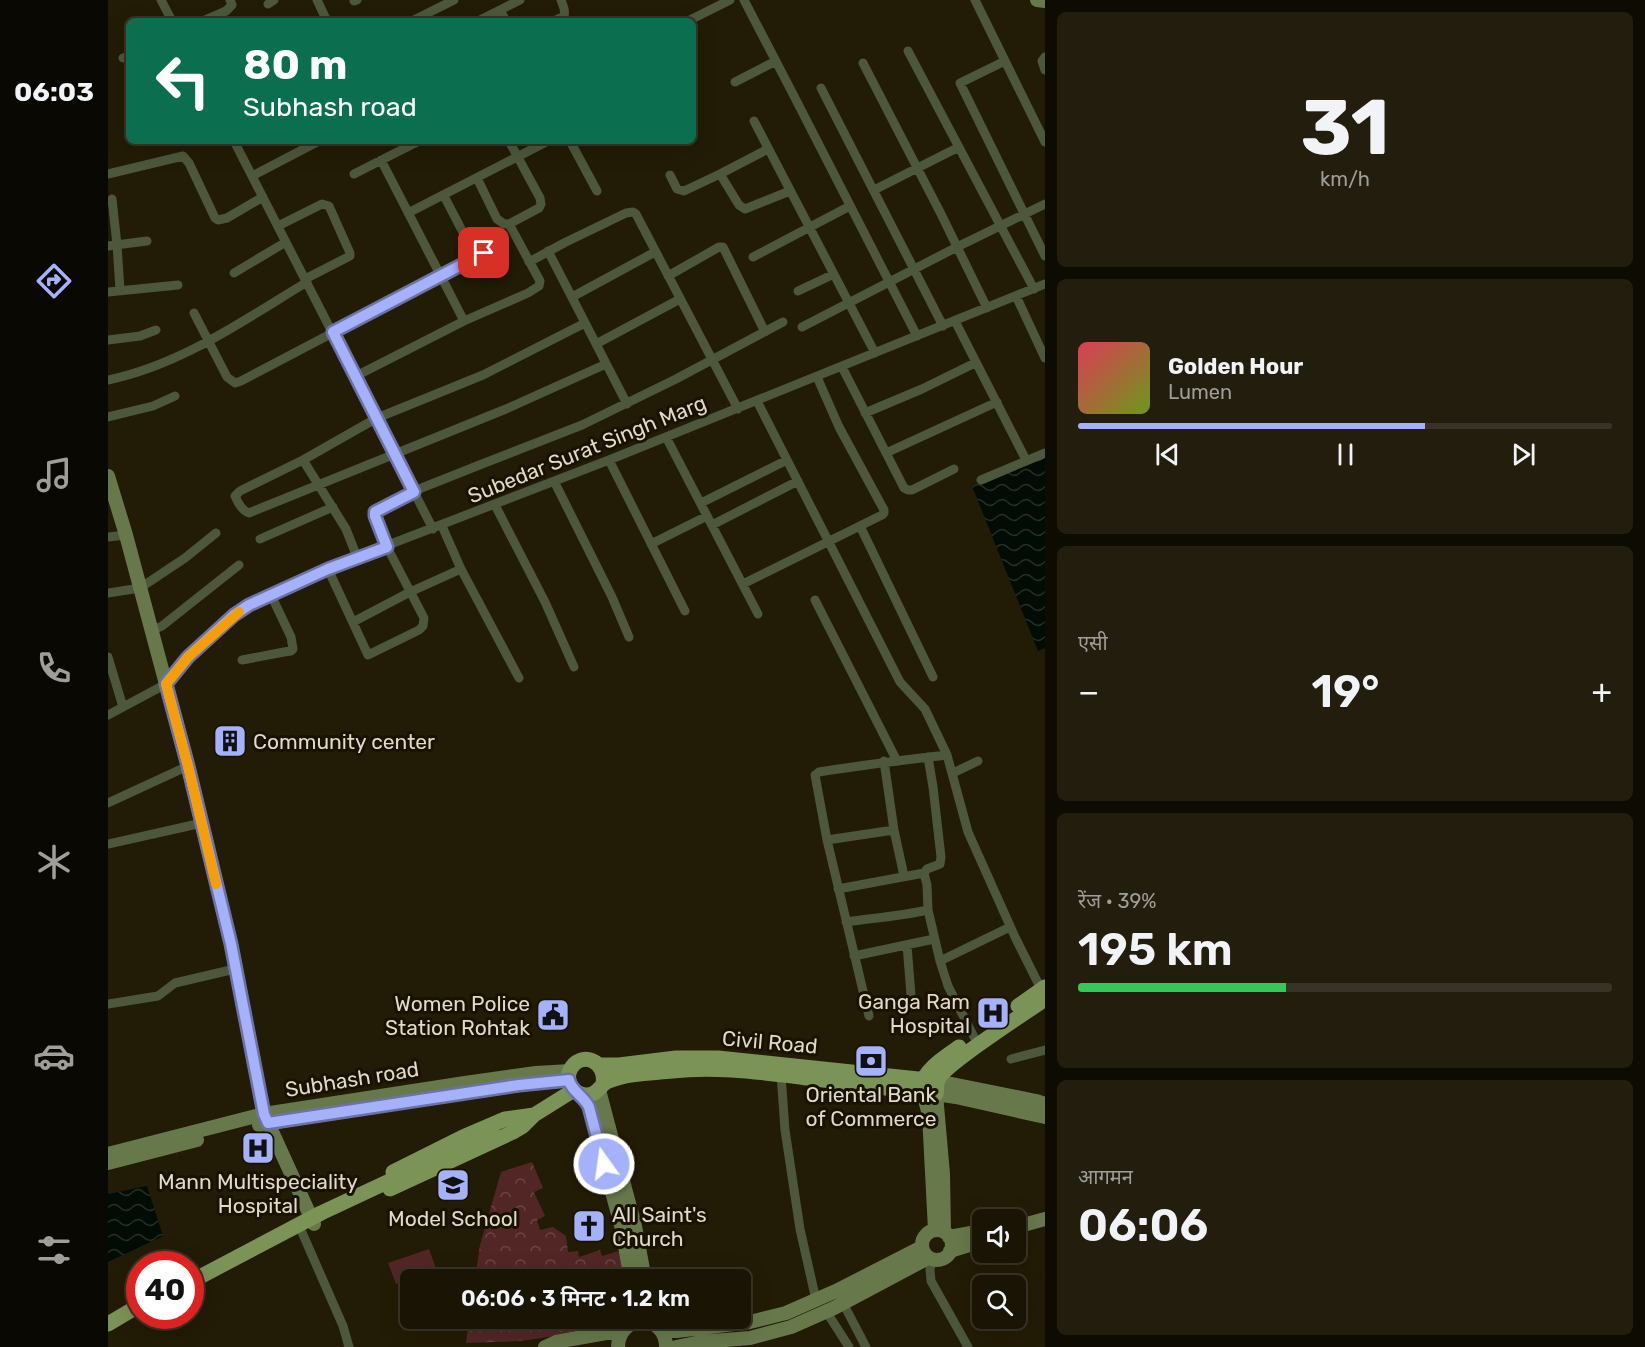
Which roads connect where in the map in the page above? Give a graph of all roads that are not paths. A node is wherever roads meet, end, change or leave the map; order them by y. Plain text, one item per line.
1 (161, 0) edge
2 (230, 0) edge
3 (317, 0) edge
4 (454, 0) edge
5 (520, 0) edge
6 (561, 0) edge
7 (730, 0) edge
8 (744, 0) edge
9 (975, 0) edge
10 (1037, 0) edge
11 (1045, 1) edge
12 (500, 10) junction
13 (170, 18) edge
14 (210, 18) edge
15 (326, 18) edge
16 (418, 18) edge
17 (484, 18) edge
18 (504, 18) edge
19 (560, 18) edge
20 (694, 18) edge
21 (908, 51) dead end
22 (1045, 57) edge
23 (776, 61) junction
24 (1005, 61) junction
25 (863, 63) dead end
26 (1045, 70) edge
27 (735, 82) dead end
28 (821, 88) dead end
29 (754, 121) dead end
30 (1045, 142) edge
31 (236, 144) edge
32 (313, 144) edge
33 (413, 144) edge
34 (511, 144) edge
35 (542, 144) edge
36 (572, 144) edge
37 (959, 147) junction
38 (768, 149) junction
39 (518, 157) junction
40 (381, 160) junction
41 (918, 168) junction
42 (108, 174) edge
43 (354, 174) dead end
44 (720, 174) junction
45 (670, 175) dead end
46 (252, 176) junction
47 (477, 178) junction
48 (874, 190) junction
49 (597, 191) dead end
50 (790, 191) junction
51 (444, 196) junction
52 (263, 198) junction
53 (112, 199) dead end
54 (1045, 204) edge
55 (850, 206) junction
56 (408, 213) junction
57 (1025, 214) junction
58 (509, 224) junction
59 (278, 226) junction
60 (1001, 226) junction
61 (809, 227) junction
62 (147, 241) dead end
63 (286, 242) junction
64 (468, 242) dead end
65 (113, 246) edge
66 (957, 247) junction
67 (548, 251) junction
68 (655, 252) junction
69 (484, 253) dead end
70 (1045, 256) edge
71 (753, 257) dead end
72 (530, 261) junction
73 (914, 269) junction
74 (234, 273) dead end
75 (834, 274) junction
76 (440, 276) junction
77 (668, 276) junction
78 (306, 281) junction
79 (889, 282) junction
80 (1045, 284) edge
81 (178, 285) dead end
82 (1034, 289) junction
83 (120, 290) junction
84 (798, 291) dead end
85 (108, 292) edge
86 (1016, 296) junction
87 (572, 297) junction
88 (680, 299) junction
89 (849, 303) junction
90 (987, 308) junction
91 (194, 313) dead end
92 (464, 321) junction
93 (955, 321) junction
94 (783, 322) dead end
95 (585, 323) junction
96 (943, 326) junction
97 (801, 327) dead end
98 (156, 330) dead end
99 (333, 332) junction
100 (765, 332) junction
101 (917, 336) junction
102 (108, 340) edge
103 (208, 342) junction
104 (596, 344) junction
105 (875, 353) junction
106 (1045, 358) edge
107 (712, 361) junction
108 (975, 363) junction
109 (606, 364) junction
110 (842, 367) junction
111 (356, 376) junction
112 (817, 377) junction
113 (108, 380) edge
114 (175, 396) dead end
115 (757, 401) junction
116 (997, 402) junction
117 (627, 404) junction
118 (738, 409) junction
119 (865, 413) junction
120 (108, 417) edge
121 (377, 418) junction
122 (666, 437) junction
123 (886, 453) junction
124 (1045, 453) edge
125 (396, 455) junction
126 (303, 460) junction
127 (609, 460) junction
128 (787, 460) junction
129 (1026, 460) junction
130 (954, 469) dead end
131 (108, 476) edge
132 (981, 480) dead end
133 (554, 481) junction
134 (798, 481) junction
135 (320, 486) junction
136 (414, 492) junction
137 (700, 503) junction
138 (495, 505) junction
139 (333, 507) junction
140 (710, 521) junction
141 (860, 526) junction
142 (437, 527) junction
143 (216, 533) dead end
144 (126, 535) junction
145 (108, 537) edge
146 (260, 539) dead end
147 (828, 541) junction
148 (651, 544) junction
149 (387, 547) junction
150 (357, 557) junction
151 (239, 565) dead end
152 (328, 569) junction
153 (461, 569) junction
154 (743, 584) junction
155 (140, 588) junction
156 (410, 592) junction
157 (108, 593) edge
158 (271, 595) junction
159 (815, 600) dead end
160 (685, 611) dead end
161 (758, 614) dead end
162 (353, 622) junction
163 (152, 631) junction
164 (629, 637) dead end
165 (108, 657) edge
166 (242, 660) dead end
167 (574, 667) dead end
168 (933, 677) dead end
169 (519, 678) dead end
170 (166, 684) junction
171 (123, 707) junction
172 (108, 715) edge
173 (947, 755) junction
174 (928, 757) junction
175 (884, 761) junction
176 (897, 761) junction
177 (978, 761) dead end
178 (188, 766) junction
179 (953, 772) junction
180 (108, 803) edge
181 (202, 823) junction
182 (894, 830) junction
183 (827, 840) junction
184 (108, 843) edge
185 (924, 873) junction
186 (904, 876) junction
187 (838, 889) junction
188 (928, 910) junction
189 (846, 922) junction
190 (1010, 927) junction
191 (934, 939) junction
192 (907, 945) junction
193 (854, 956) junction
194 (940, 961) junction
195 (236, 969) junction
196 (1044, 993) edge
197 (911, 994) dead end
198 (108, 1004) edge
199 (869, 1016) dead end
200 (974, 1037) junction
201 (1045, 1050) edge
202 (1011, 1059) dead end
203 (599, 1065) junction
204 (781, 1075) junction
205 (573, 1084) junction
206 (921, 1086) junction
207 (601, 1087) junction
208 (937, 1088) junction
209 (1045, 1104) edge
210 (534, 1115) junction
211 (1045, 1117) edge
212 (266, 1118) junction
213 (108, 1154) edge
214 (108, 1163) edge
215 (1045, 1219) edge
216 (308, 1222) junction
217 (1026, 1224) edge
218 (972, 1233) edge
219 (945, 1238) junction
220 (972, 1240) edge
221 (928, 1254) junction
222 (629, 1269) edge
223 (643, 1269) edge
224 (204, 1270) edge
225 (204, 1275) edge
226 (204, 1280) edge
227 (816, 1300) junction
228 (843, 1303) junction
229 (826, 1311) junction
230 (126, 1313) edge
231 (126, 1320) edge
232 (126, 1322) edge
233 (751, 1322) edge
234 (108, 1324) edge
235 (108, 1328) edge
236 (609, 1329) edge
237 (626, 1329) edge
238 (660, 1329) edge
239 (671, 1329) edge
240 (693, 1329) edge
241 (108, 1333) edge
242 (349, 1347) edge
243 (544, 1347) edge
244 (618, 1347) edge
245 (666, 1347) edge
246 (676, 1347) edge
247 (849, 1347) edge
248 (866, 1347) edge
249 (968, 1347) edge

1 - 13 street
2 - 14 street
3 - 15 street
4 - 16 street
5 - 12 street
6 - 19 street
7 - 20 street
8 - 23 street
9 - 24 street
10 - 11 street
12 - 17 street
12 - 18 street
21 - 37 street
22 - 26 street
23 - 27 street
23 - 55 street
24 - 30 street
24 - 57 street
25 - 41 street
28 - 48 street
29 - 38 street
31 - 46 street
32 - 46 street
33 - 40 street
34 - 39 street
35 - 39 street
36 - 49 street
37 - 41 street
37 - 60 street
38 - 44 street
38 - 50 street
39 - 47 street
39 - 58 street
40 - 43 street
40 - 56 street
41 - 48 street
41 - 66 street
42 - 52 street
44 - 45 street
44 - 50 street
46 - 52 street
47 - 51 street
47 - 58 street
48 - 73 street
50 - 61 street
51 - 56 street
51 - 64 street
52 - 59 street
53 - 65 street
54 - 57 street
55 - 61 street
55 - 79 street
56 - 76 street
57 - 60 street
57 - 70 street
58 - 72 street
59 - 63 street
59 - 78 street
60 - 66 street
60 - 82 street
61 - 71 street
61 - 75 street
62 - 65 street
63 - 74 street
63 - 78 street
65 - 83 street
66 - 73 street
66 - 90 street
67 - 68 street
67 - 72 street
67 - 87 street
68 - 77 street
68 - 87 street
69 - 76 street
72 - 92 street
73 - 79 street
73 - 96 street
75 - 84 street
75 - 89 street
76 - 92 street
76 - 99 street
77 - 88 street
77 - 100 street
78 - 99 street
78 - 103 street
79 - 89 street
79 - 101 street
80 - 82 street, Subedar Surat Singh Marg
81 - 83 street
82 - 86 street, Subedar Surat Singh Marg
83 - 85 street
86 - 90 street, Subedar Surat Singh Marg
86 - 106 street
87 - 95 street
88 - 104 street
88 - 107 street
89 - 97 street
89 - 105 street
90 - 93 street, Subedar Surat Singh Marg
91 - 103 street
92 - 111 street
93 - 96 street, Subedar Surat Singh Marg
93 - 108 street
94 - 100 street
95 - 104 street
95 - 121 street
96 - 101 street, Subedar Surat Singh Marg
98 - 102 street
99 - 103 street
99 - 111 street
100 - 107 street
101 - 105 street, Subedar Surat Singh Marg
103 - 113 street
104 - 109 street
105 - 110 street, Subedar Surat Singh Marg
107 - 117 street
107 - 118 street
108 - 116 street
108 - 119 street
109 - 117 street
109 - 125 street
110 - 112 street, Subedar Surat Singh Marg
110 - 119 street
111 - 121 street
112 - 115 street, Subedar Surat Singh Marg
112 - 141 street
114 - 120 street
115 - 118 street, Subedar Surat Singh Marg
115 - 128 street
116 - 123 street
116 - 129 street
117 - 136 street
118 - 122 street, Subedar Surat Singh Marg
119 - 123 street
121 - 125 street
121 - 126 street
122 - 127 street, Subedar Surat Singh Marg
122 - 137 street
123 - 130 street
124 - 129 street
125 - 135 street
125 - 136 street
126 - 135 street
126 - 135 street
127 - 133 street, Subedar Surat Singh Marg
127 - 148 street
128 - 134 street
128 - 137 street
129 - 132 street
131 - 144 street
133 - 138 street, Subedar Surat Singh Marg
133 - 164 street
134 - 140 street
134 - 147 street
135 - 139 street
136 - 142 street
136 - 149 street
137 - 140 street
138 - 142 street, Subedar Surat Singh Marg
138 - 167 street
139 - 146 street
139 - 150 street
140 - 148 street
140 - 154 street
141 - 147 street
141 - 168 street
142 - 149 street, Subedar Surat Singh Marg
142 - 153 street
143 - 155 street
144 - 145 street
144 - 155 street
147 - 154 street
147 - 173 street
148 - 160 street
149 - 150 street, Subedar Surat Singh Marg
149 - 156 street
150 - 152 street, Subedar Surat Singh Marg
151 - 163 street
152 - 158 street, Subedar Surat Singh Marg
152 - 162 street
153 - 156 street
153 - 169 street
154 - 161 street
155 - 157 street
155 - 163 street
156 - 162 street
156 - 162 street
158 - 166 street
158 - 170 street, Subedar Surat Singh Marg
159 - 176 street
163 - 170 street
165 - 171 street
170 - 171 street
170 - 178 street
171 - 172 street
173 - 174 street
173 - 179 street
174 - 176 street
174 - 185 street
175 - 176 street
175 - 182 street
175 - 183 street
177 - 179 street
178 - 180 street
178 - 181 street
179 - 190 street
181 - 184 street
181 - 195 street
182 - 183 street
182 - 186 street
183 - 187 street
185 - 186 street
185 - 188 street
186 - 187 street
187 - 189 street
188 - 189 street
188 - 191 street
189 - 193 street
190 - 194 street
190 - 196 street
191 - 192 street
191 - 194 street
192 - 193 street
192 - 197 street
193 - 199 street
194 - 200 street
195 - 198 street
195 - 212 street
196 - 200 main road
196 - 208 main road
200 - 206 main road
201 - 202 street
203 - 205 main road
203 - 206 main road, Civil Road
203 - 207 main road
204 - 206 main road, Civil Road
204 - 207 main road, Civil Road
204 - 227 street
205 - 207 main road
205 - 210 main road
205 - 212 street, Subhash road
205 - 222 street
206 - 208 main road, Civil Road
206 - 219 street
207 - 223 street
208 - 209 street
208 - 211 street
208 - 219 street
210 - 216 main road
210 - 225 main road, bridge
212 - 213 street, Subhash road
212 - 214 street, Subhash road
212 - 216 street
215 - 217 street
216 - 224 main road
216 - 226 main road
216 - 242 street
218 - 219 street
219 - 220 street
219 - 221 street
219 - 221 street
221 - 227 street
221 - 228 street
221 - 249 street
227 - 233 street
228 - 229 street
228 - 248 street
229 - 246 street
229 - 247 street
230 - 234 main road
231 - 235 main road
232 - 241 main road
236 - 243 street
237 - 244 street
238 - 245 street
239 - 240 street

